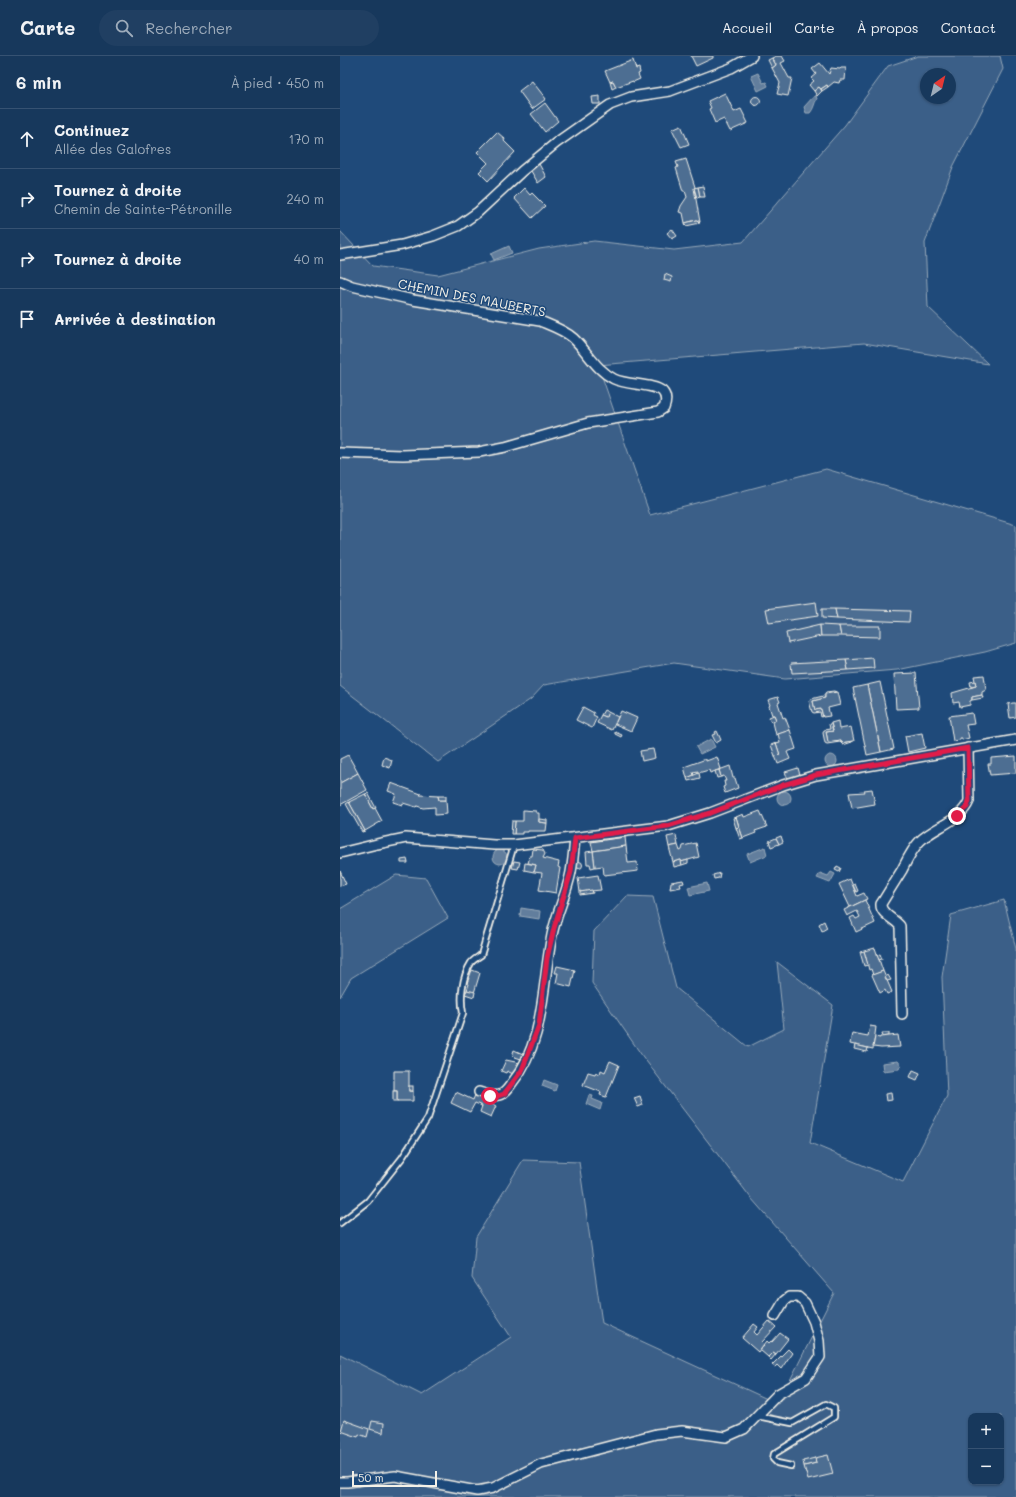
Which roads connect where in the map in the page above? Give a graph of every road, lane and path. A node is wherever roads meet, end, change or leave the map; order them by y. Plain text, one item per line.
1 (752, 56) edge
2 (340, 255) edge
3 (340, 280) edge
4 (340, 452) edge
5 (1016, 740) edge
6 (968, 748) junction
7 (575, 838) junction
8 (514, 845) junction
9 (340, 853) edge
10 (902, 1014) dead end
11 (479, 1092) dead end
12 (340, 1223) edge
13 (775, 1316) dead end
14 (757, 1416) junction
15 (791, 1466) dead end
16 (340, 1482) edge

1 - 2 street
3 - 4 street, CHEMIN DES MAUBERTS
5 - 6 street
6 - 7 street
6 - 10 street
7 - 8 street
7 - 11 street
8 - 9 street
8 - 12 lane
13 - 14 street
14 - 15 lane
14 - 16 street

